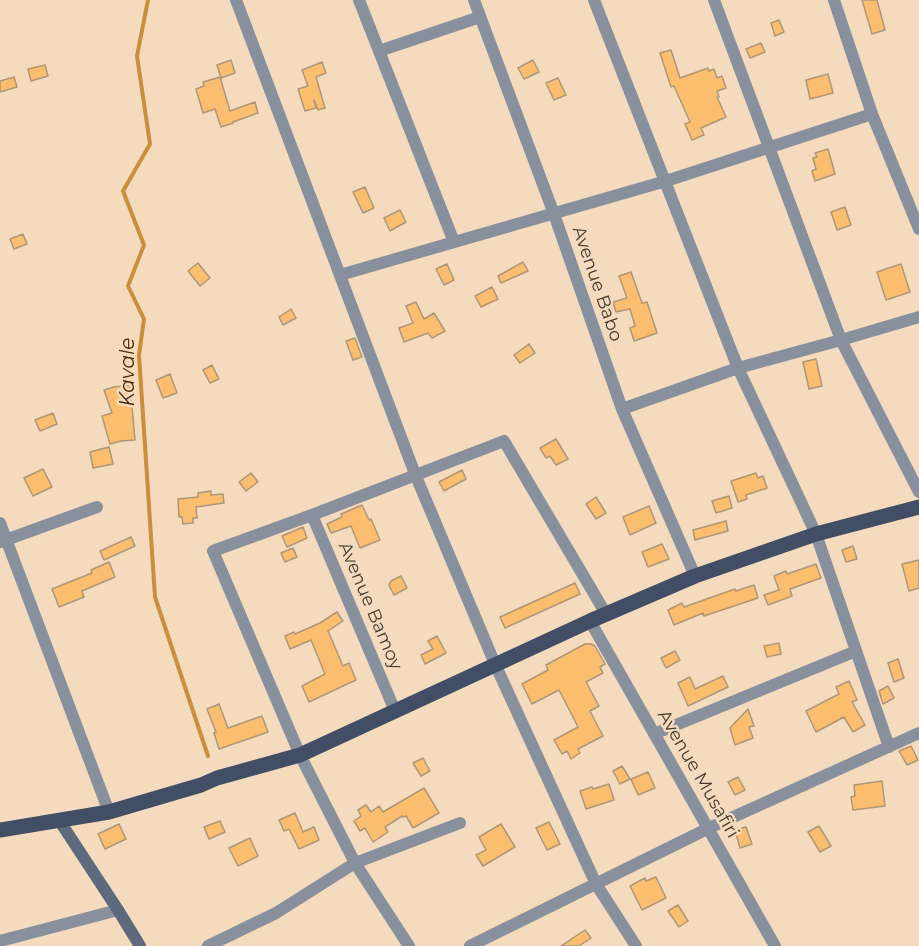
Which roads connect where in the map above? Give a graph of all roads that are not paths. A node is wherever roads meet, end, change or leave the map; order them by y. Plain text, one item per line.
1 (236, 0) edge
2 (359, 0) edge
3 (474, 0) edge
4 (594, 0) edge
5 (714, 0) edge
6 (834, 0) edge
7 (480, 16) junction
8 (379, 51) junction
9 (872, 114) junction
10 (769, 148) junction
11 (666, 181) junction
12 (554, 214) junction
13 (919, 230) edge
14 (454, 242) junction
15 (340, 275) junction
16 (919, 317) edge
17 (841, 340) junction
18 (738, 368) junction
19 (622, 409) junction
20 (415, 474) junction
21 (919, 492) edge
22 (97, 507) dead end
23 (919, 507) edge
24 (312, 515) junction
25 (0, 523) edge
26 (816, 534) junction
27 (3, 541) edge
28 (695, 576) junction
29 (606, 614) junction
30 (590, 621) junction
31 (856, 651) junction
32 (495, 664) junction
33 (395, 711) junction
34 (919, 733) edge
35 (654, 734) junction
36 (889, 747) junction
37 (300, 755) junction
38 (109, 812) junction
39 (59, 820) junction
40 (460, 823) dead end
41 (709, 828) junction
42 (0, 830) edge
43 (355, 863) junction
44 (596, 884) junction
45 (118, 910) junction
46 (0, 941) edge
47 (140, 946) edge
48 (208, 946) edge
49 (409, 946) edge
50 (470, 946) edge
51 (636, 946) edge
52 (775, 946) edge

1 - 15 street
2 - 8 street
3 - 7 street, Avenue Babo
4 - 11 street
5 - 10 street
6 - 9 street
7 - 8 street
7 - 12 street, Avenue Babo
8 - 14 street
9 - 10 street
9 - 13 street
10 - 11 street
10 - 17 street
11 - 12 street
11 - 18 street
12 - 14 street
12 - 19 street, Avenue Babo
14 - 15 street
15 - 20 street
16 - 17 street
17 - 18 street
17 - 21 street
18 - 19 street
18 - 26 street
19 - 28 street, Avenue Babo
20 - 24 street
20 - 29 street
20 - 32 street
22 - 27 street
23 - 26 main road
24 - 33 street, Avenue Bamoy
24 - 37 street
25 - 27 street
26 - 28 main road
26 - 31 street
27 - 38 street
28 - 29 main road
29 - 30 main road
30 - 32 main road
30 - 35 street, Avenue Musafiri
31 - 35 street
31 - 36 street
32 - 33 main road
32 - 44 street
33 - 37 main road
34 - 36 street
35 - 41 street, Avenue Musafiri
36 - 41 street
37 - 38 main road
37 - 43 street
38 - 39 main road
39 - 42 main road
39 - 45 street
40 - 43 street
41 - 44 street
41 - 52 street, Avenue Musafiri
43 - 48 street
43 - 49 street
44 - 50 street
44 - 51 street
45 - 46 street
45 - 47 street

